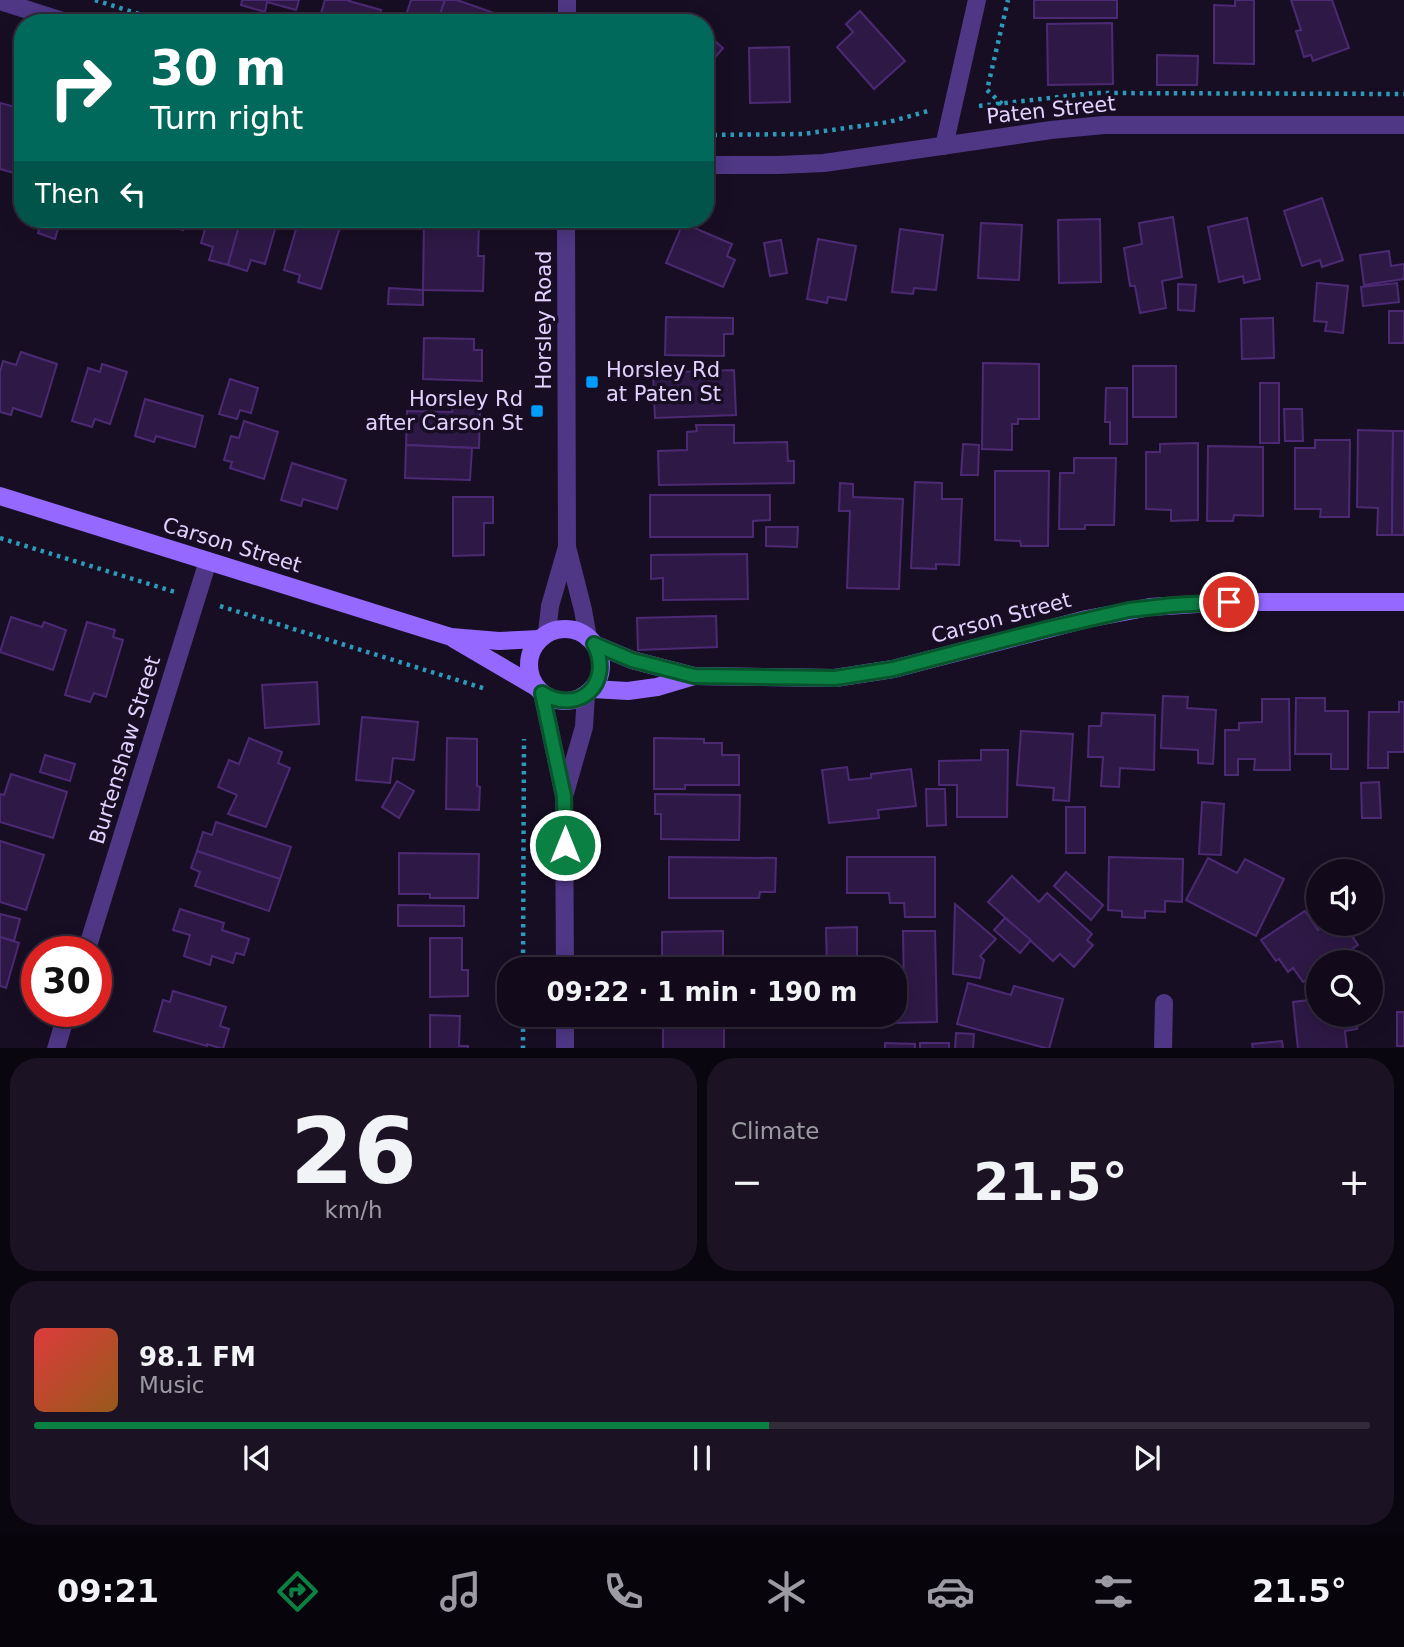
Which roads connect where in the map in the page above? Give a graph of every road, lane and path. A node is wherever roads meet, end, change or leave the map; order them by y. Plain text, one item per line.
1 (95, 0) edge
2 (977, 0) edge
3 (1008, 0) edge
4 (0, 1) edge
5 (41, 14) edge
6 (139, 14) edge
7 (1002, 104) dead end
8 (1404, 125) edge
9 (944, 146) junction
10 (714, 165) edge
11 (566, 228) edge
12 (0, 496) edge
13 (0, 538) edge
14 (567, 547) junction
15 (208, 561) junction
16 (197, 599) junction
17 (1404, 602) edge
18 (544, 636) junction
19 (451, 637) junction
20 (591, 641) junction
21 (694, 676) junction
22 (539, 690) junction
23 (492, 691) dead end
24 (589, 692) junction
25 (524, 731) dead end
26 (564, 796) junction
27 (91, 936) edge
28 (523, 957) edge
29 (565, 957) edge
30 (1164, 1003) dead end
31 (62, 1027) edge
32 (523, 1027) edge
33 (565, 1027) edge
34 (56, 1048) edge
35 (523, 1048) edge
36 (565, 1048) edge
37 (1163, 1048) edge

1 - 6 path
2 - 9 street
3 - 7 path
4 - 5 street
8 - 9 street, Paten Street
9 - 10 street, Paten Street
11 - 14 street, Horsley Road
12 - 15 street, Carson Street
13 - 16 path
14 - 18 street, Horsley Road
14 - 20 street, Horsley Road
15 - 16 street, Burtenshaw Street
15 - 19 street, Carson Street
16 - 23 path
16 - 27 street, Burtenshaw Street
17 - 21 street, Carson Street
18 - 19 street, Carson Street
18 - 20 street
18 - 22 street
19 - 22 street, Carson Street
20 - 21 street, Carson Street
20 - 24 street
21 - 24 street, Carson Street
22 - 24 street
22 - 26 street
24 - 26 street
25 - 28 path
26 - 29 street
30 - 37 street
31 - 34 street
32 - 35 path
33 - 36 street

